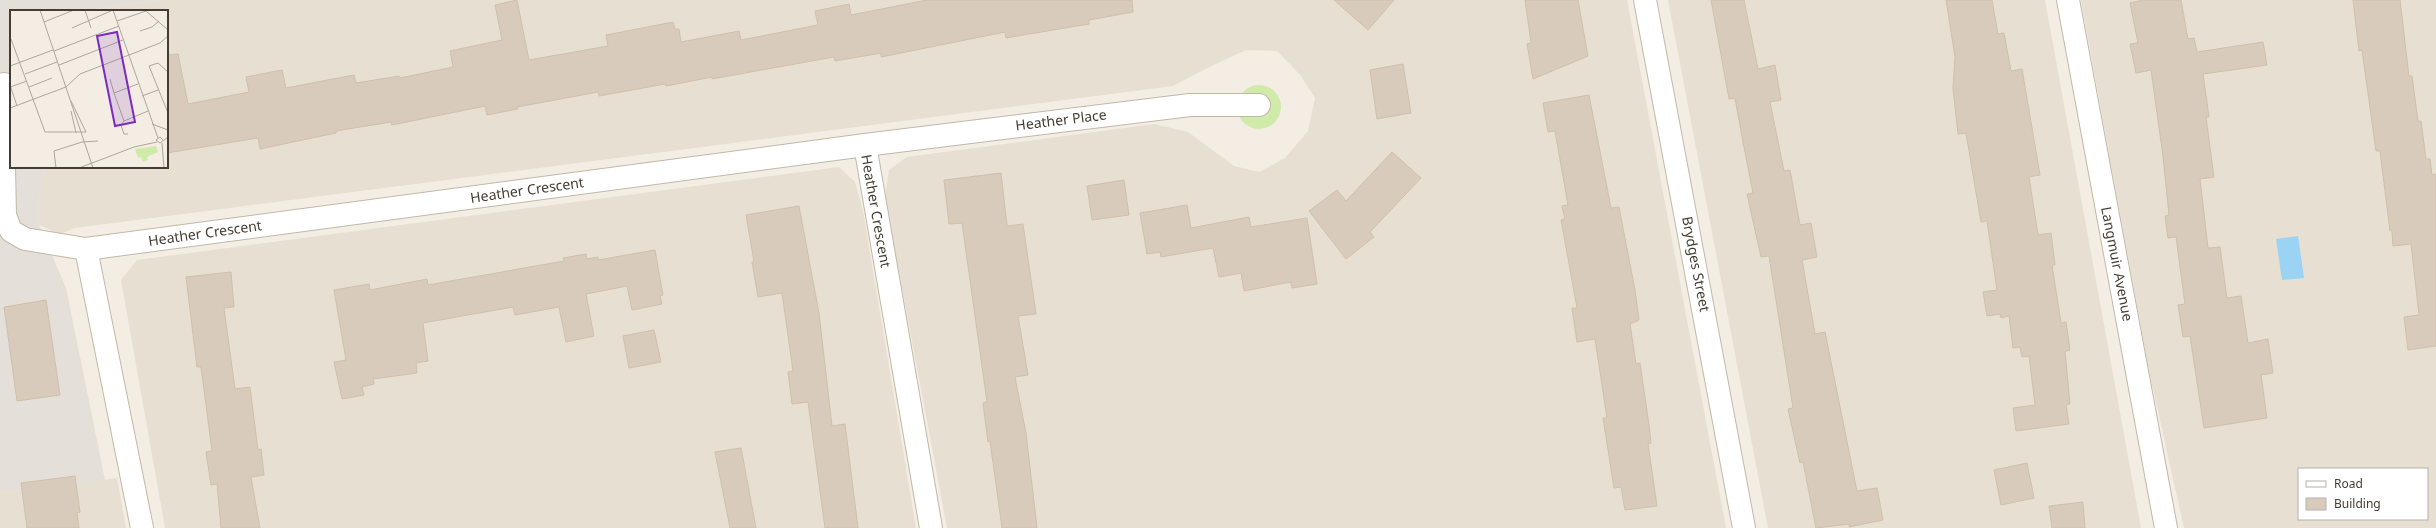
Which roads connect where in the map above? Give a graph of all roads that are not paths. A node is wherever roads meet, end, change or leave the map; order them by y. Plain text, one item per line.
1 (1645, 0) edge
2 (2068, 0) edge
3 (4, 84) dead end
4 (1259, 105) dead end
5 (865, 145) junction
6 (2, 168) edge
7 (86, 249) junction
8 (142, 528) edge
9 (931, 528) edge
10 (1744, 528) edge
11 (2166, 528) edge

1 - 10 street, Brydges Street
2 - 11 street, Langmuir Avenue
3 - 6 street, Heather Crescent
4 - 5 street, Heather Place
5 - 7 street, Heather Crescent
5 - 9 street, Heather Crescent
6 - 7 street, Heather Crescent
7 - 8 street

